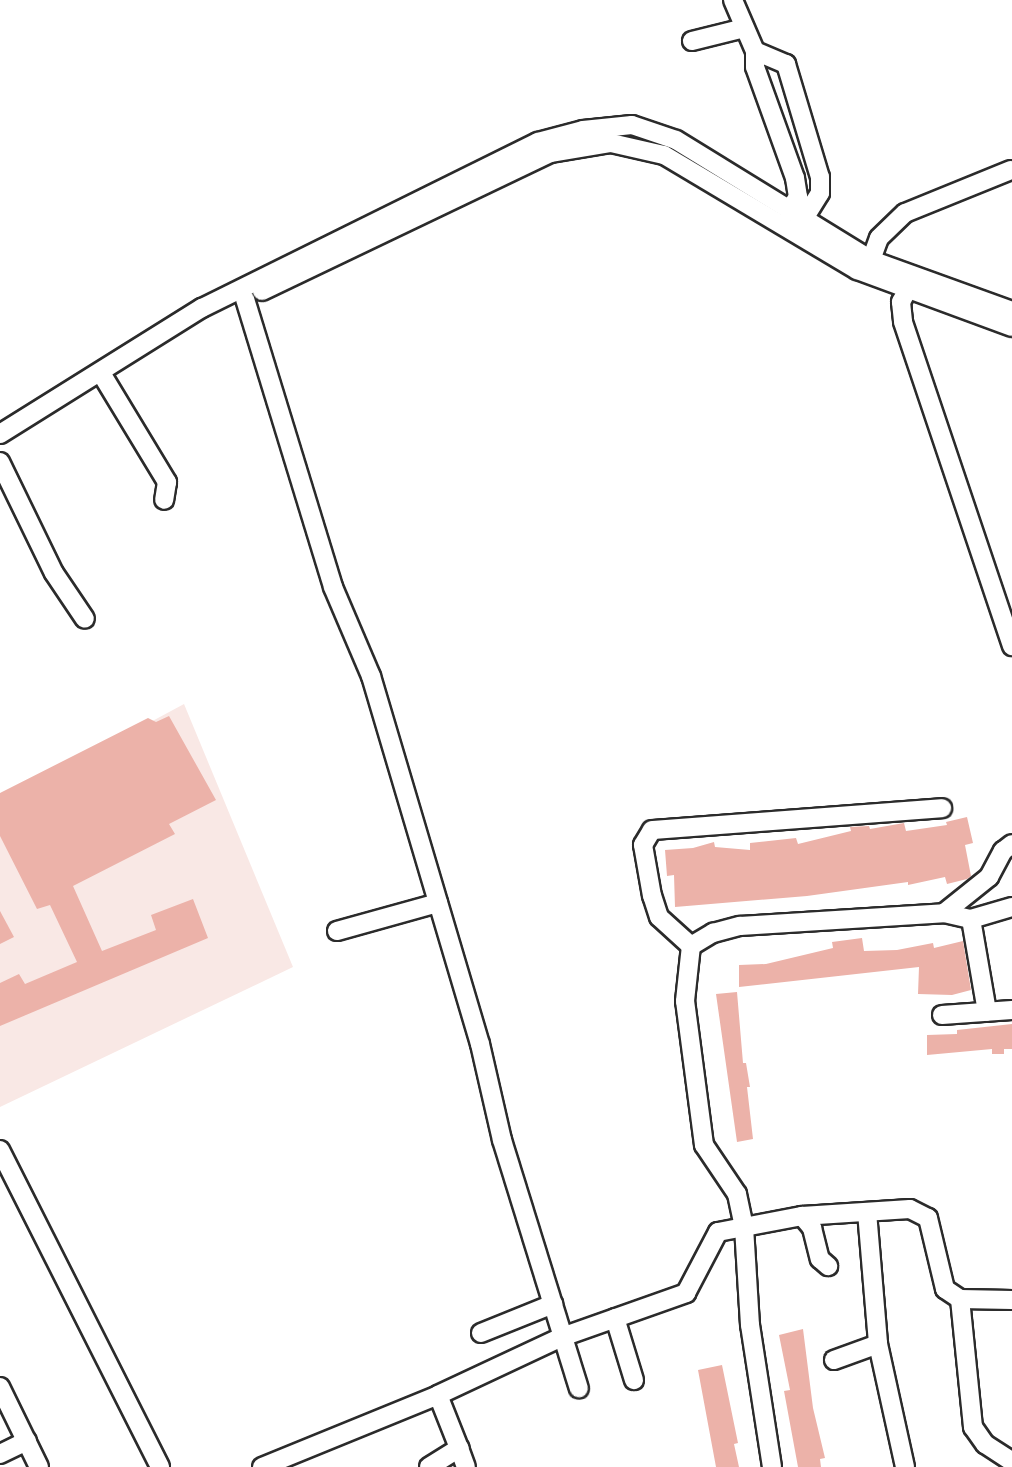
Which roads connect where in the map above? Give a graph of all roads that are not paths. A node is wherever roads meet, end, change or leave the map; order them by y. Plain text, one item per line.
1 (733, 0) edge
2 (744, 28) junction
3 (692, 41) dead end
4 (755, 51) junction
5 (816, 163) junction
6 (791, 170) junction
7 (1011, 170) edge
8 (796, 215) junction
9 (871, 260) junction
10 (911, 284) junction
11 (245, 299) junction
12 (1012, 311) edge
13 (1012, 327) edge
14 (104, 378) junction
15 (0, 434) edge
16 (0, 449) edge
17 (0, 462) edge
18 (164, 500) dead end
19 (85, 619) dead end
20 (1012, 646) edge
21 (942, 808) dead end
22 (1012, 844) edge
23 (438, 903) junction
24 (1012, 907) edge
25 (944, 913) junction
26 (971, 919) junction
27 (337, 931) dead end
28 (691, 946) junction
29 (1012, 1010) edge
30 (987, 1012) junction
31 (942, 1015) dead end
32 (0, 1150) edge
33 (867, 1212) junction
34 (802, 1216) junction
35 (744, 1227) junction
36 (828, 1266) dead end
37 (960, 1299) junction
38 (1012, 1300) edge
39 (553, 1304) junction
40 (615, 1318) junction
41 (481, 1333) dead end
42 (562, 1337) junction
43 (878, 1344) junction
44 (834, 1360) dead end
45 (634, 1380) dead end
46 (0, 1387) edge
47 (579, 1388) dead end
48 (438, 1395) junction
49 (27, 1441) junction
50 (459, 1448) junction
51 (0, 1454) edge
52 (1011, 1461) edge
53 (281, 1463) edge
54 (39, 1467) edge
55 (160, 1467) edge
56 (262, 1467) edge
57 (429, 1467) edge
58 (466, 1467) edge
59 (772, 1467) edge
60 (905, 1467) edge

1 - 2 street
2 - 3 street
2 - 4 street
4 - 5 street
4 - 6 street
5 - 6 street
5 - 8 street
6 - 8 street
7 - 9 street
8 - 9 street
8 - 15 street
9 - 10 street
10 - 11 street
10 - 12 street
10 - 13 street
10 - 20 street
11 - 14 street
11 - 23 street
14 - 16 street
14 - 18 street
17 - 19 street
21 - 28 street
22 - 25 street
23 - 27 street
23 - 39 street
24 - 26 street
25 - 26 street
25 - 28 street
26 - 30 street
28 - 35 street
29 - 30 street
30 - 31 street
32 - 55 street
33 - 34 street
33 - 37 street
33 - 43 street
34 - 35 street
34 - 36 street
35 - 40 street
35 - 59 street
37 - 38 street
37 - 52 street
39 - 41 street
39 - 42 street
40 - 42 street
40 - 45 street
42 - 47 street
42 - 48 street
43 - 44 street
43 - 60 street
46 - 49 street
48 - 50 street
48 - 53 street
49 - 51 street
49 - 54 street
50 - 57 street
50 - 58 street
53 - 56 street

